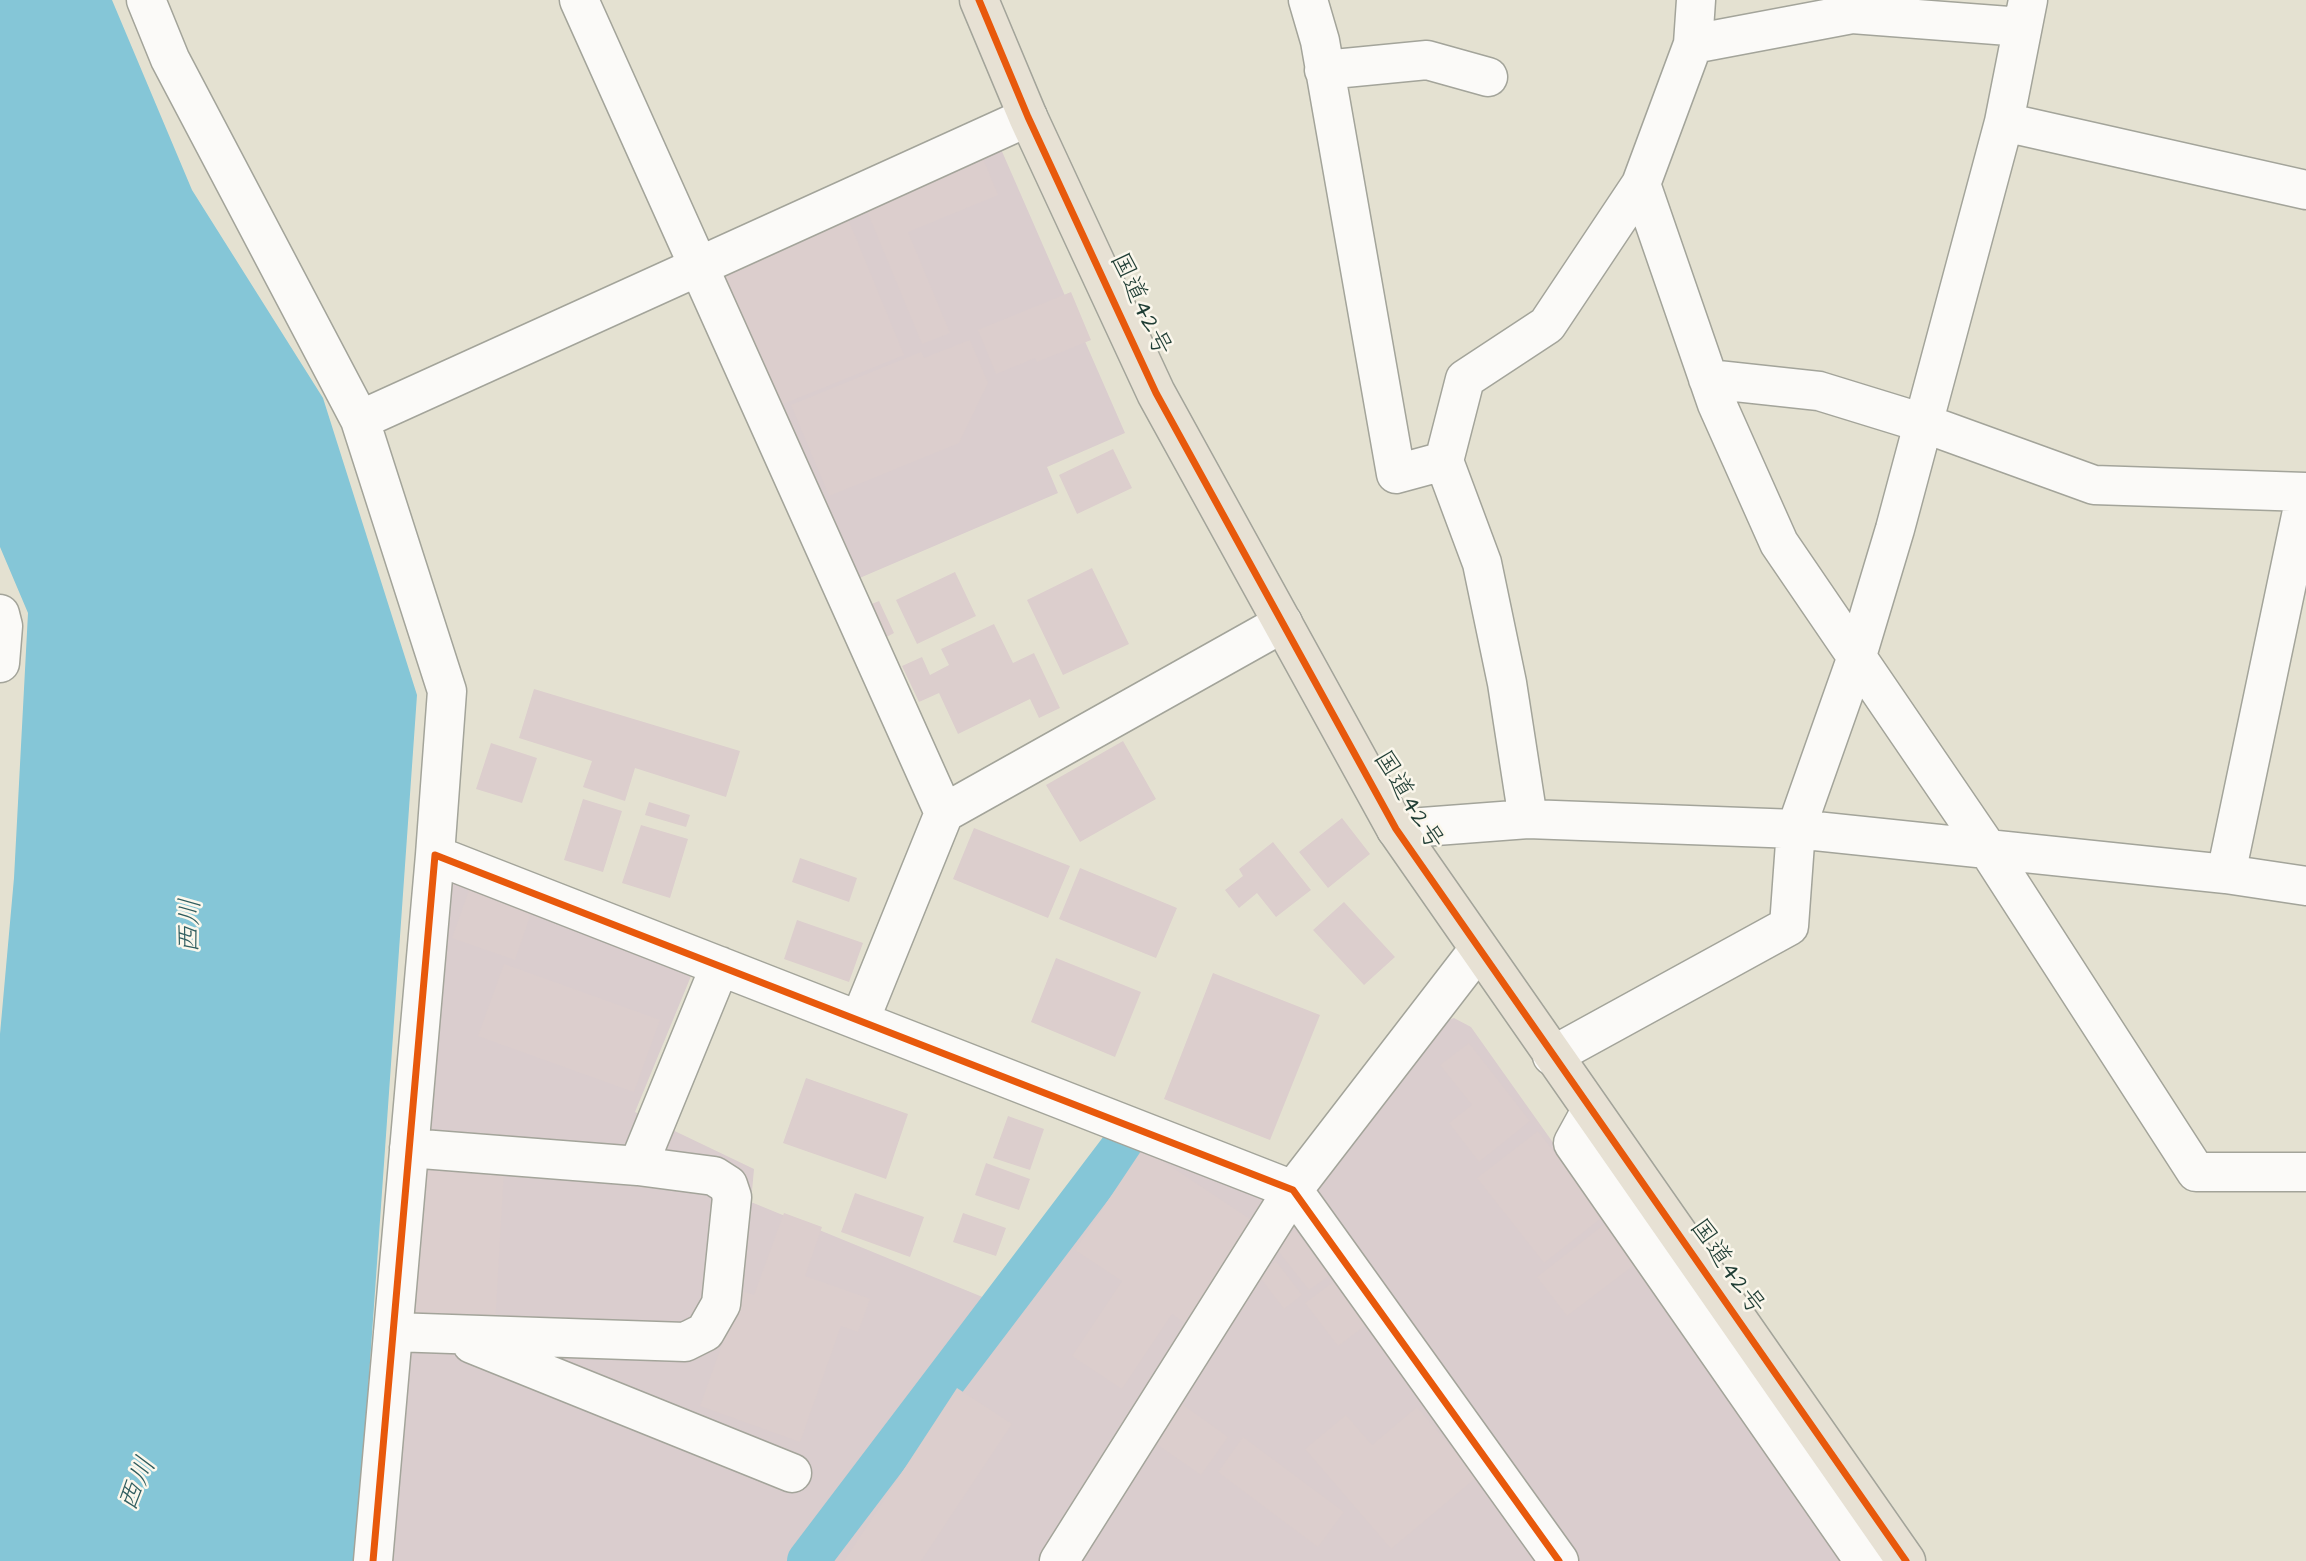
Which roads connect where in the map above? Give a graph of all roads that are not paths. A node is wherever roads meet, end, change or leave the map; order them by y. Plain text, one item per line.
1 (146, 0) edge
2 (579, 0) edge
3 (979, 0) edge
4 (1308, 0) edge
5 (1338, 0) edge
6 (1696, 0) edge
7 (2025, 13) edge
8 (1693, 44) junction
9 (1322, 56) junction
10 (1488, 77) dead end
11 (1028, 117) junction
12 (2004, 122) junction
13 (1641, 184) junction
14 (2306, 190) edge
15 (699, 264) junction
16 (1708, 379) junction
17 (360, 420) junction
18 (1923, 423) junction
19 (1444, 461) junction
20 (2306, 492) edge
21 (0, 614) edge
22 (1283, 623) junction
23 (1856, 659) junction
24 (0, 663) edge
25 (944, 813) junction
26 (1528, 819) junction
27 (1796, 829) junction
28 (1396, 830) junction
29 (1987, 848) junction
30 (435, 855) junction
31 (2227, 874) junction
32 (2306, 886) edge
33 (1478, 950) junction
34 (720, 966) junction
35 (860, 1020) junction
36 (1552, 1056) junction
37 (1590, 1112) junction
38 (409, 1148) junction
39 (638, 1166) junction
40 (2306, 1172) edge
41 (1293, 1190) junction
42 (393, 1332) junction
43 (447, 1334) junction
44 (792, 1473) dead end
45 (373, 1561) edge
46 (1059, 1561) edge
47 (1559, 1561) edge
48 (1864, 1561) edge
49 (1906, 1561) edge

1 - 17 street
2 - 15 street
3 - 11 highway, 国道42号
4 - 9 street
5 - 9 street
6 - 8 street
7 - 8 street
7 - 12 street
8 - 13 street
9 - 10 street
9 - 19 street
11 - 15 street
11 - 22 highway, 国道42号
12 - 14 street
12 - 18 street
13 - 16 street
13 - 19 street
15 - 17 street
15 - 25 street
16 - 18 street
16 - 23 street
17 - 30 street
18 - 20 street
18 - 23 street
19 - 26 street
20 - 31 street
21 - 24 street
22 - 25 street
22 - 28 highway, 国道42号
23 - 27 street
23 - 29 street
25 - 35 street
26 - 27 street
26 - 28 street
27 - 29 street
27 - 36 street
28 - 33 highway, 国道42号
29 - 31 street
29 - 40 street
30 - 34 street
30 - 38 street
31 - 32 street
33 - 36 highway, 国道42号
33 - 41 street
34 - 35 street
34 - 39 street
35 - 41 street
36 - 37 highway, 国道42号
37 - 48 street
37 - 49 highway, 国道42号
38 - 39 street
38 - 42 street
39 - 43 street
41 - 46 street
41 - 47 street
42 - 43 street
42 - 45 street
43 - 44 street

